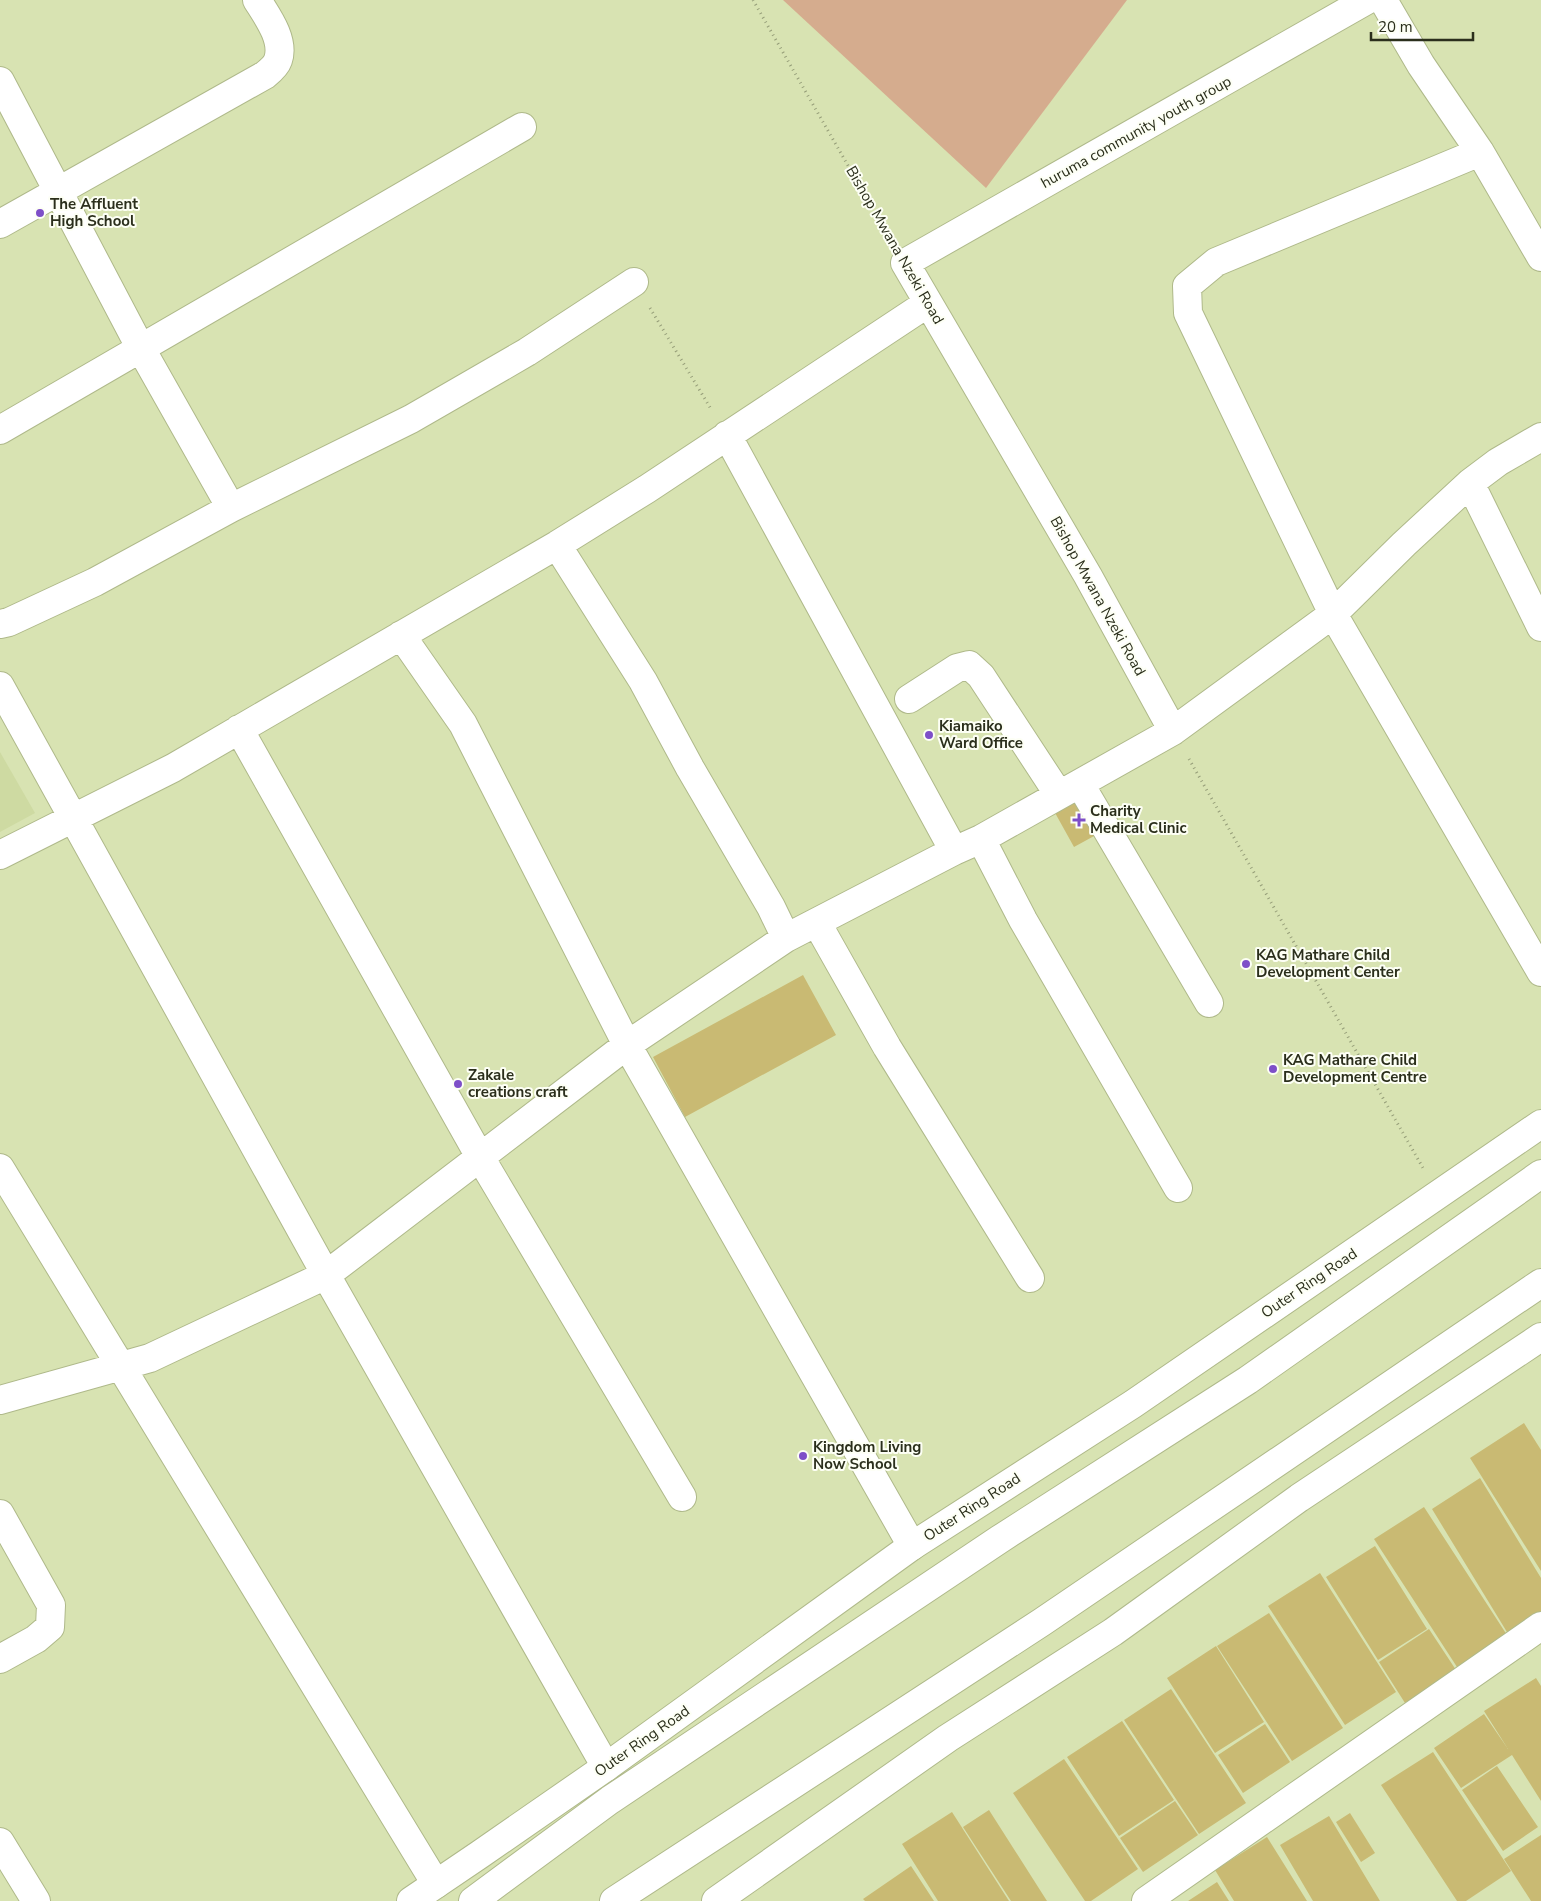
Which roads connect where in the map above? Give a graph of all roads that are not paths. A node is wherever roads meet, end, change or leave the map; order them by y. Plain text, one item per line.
1 (257, 0) edge
2 (1367, 0) edge
3 (1383, 0) edge
4 (0, 81) edge
5 (522, 127) dead end
6 (1480, 152) junction
7 (59, 191) junction
8 (0, 224) edge
9 (1541, 257) edge
10 (905, 263) joint
11 (634, 282) road end
12 (928, 303) junction
13 (140, 347) junction
14 (0, 430) edge
15 (727, 435) junction
16 (1541, 437) edge
17 (1470, 483) junction
18 (232, 508) junction
19 (557, 545) junction
20 (1333, 614) junction
21 (0, 624) edge
22 (1541, 627) edge
23 (401, 635) junction
24 (0, 686) edge
25 (909, 699) dead end
26 (239, 729) junction
27 (1172, 731) junction
28 (1070, 789) junction
29 (73, 817) junction
30 (981, 839) junction
31 (954, 851) junction
32 (0, 855) edge
33 (817, 923) junction
34 (786, 938) junction
35 (1541, 972) edge
36 (1209, 1003) dead end
37 (627, 1044) junction
38 (1541, 1124) edge
39 (480, 1157) junction
40 (0, 1168) edge
41 (1541, 1174) edge
42 (1178, 1188) dead end
43 (326, 1275) junction
44 (1030, 1278) dead end
45 (1541, 1283) edge
46 (1541, 1337) edge
47 (121, 1368) junction
48 (0, 1400) edge
49 (682, 1497) dead end
50 (0, 1514) edge
51 (912, 1546) junction
52 (1541, 1626) edge
53 (0, 1659) edge
54 (606, 1766) junction
55 (0, 1842) edge
56 (436, 1884) junction
57 (36, 1901) edge
58 (411, 1901) edge
59 (473, 1901) edge
60 (614, 1901) edge
61 (716, 1901) edge
62 (1146, 1901) edge

1 - 7 street
2 - 10 street, huruma community youth group
3 - 6 street
4 - 7 street
5 - 13 street
6 - 9 street
6 - 20 street
7 - 8 street
7 - 13 street
10 - 12 street, Bishop Mwana Nzeki Road
11 - 18 street
12 - 15 street
12 - 27 street, Bishop Mwana Nzeki Road
13 - 14 street
13 - 18 street
15 - 19 street
15 - 31 street
16 - 17 street
17 - 20 street
17 - 22 street
18 - 21 street
19 - 23 street
19 - 34 street
20 - 27 street
20 - 35 street
23 - 26 street
23 - 37 street
24 - 29 street
25 - 28 street
26 - 29 street
26 - 39 street
27 - 28 street
28 - 30 street
28 - 36 street
29 - 32 street
29 - 43 street
30 - 31 street
30 - 42 street
31 - 33 street
33 - 34 street
33 - 44 street
34 - 37 street
37 - 39 street
37 - 51 street
38 - 51 street, Outer Ring Road
39 - 43 street
39 - 49 street
40 - 47 street
41 - 59 street, Outer Ring Road
43 - 47 street
43 - 54 street
45 - 60 street
46 - 61 street
47 - 48 street
47 - 56 street
50 - 53 street
51 - 54 street, Outer Ring Road
52 - 62 street
54 - 56 street, Outer Ring Road
55 - 57 street
56 - 58 street, Outer Ring Road

